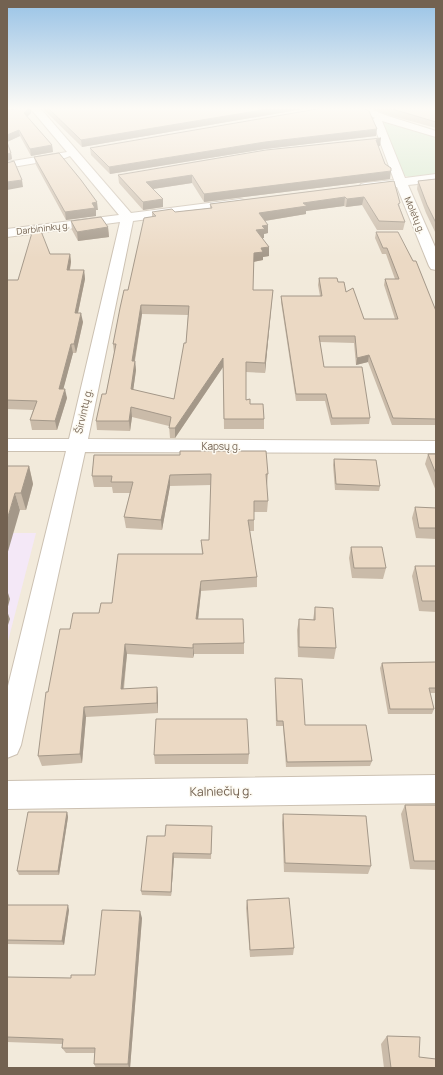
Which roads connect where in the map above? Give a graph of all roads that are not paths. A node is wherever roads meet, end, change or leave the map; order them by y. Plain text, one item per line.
1 (47, 158) edge
2 (79, 158) edge
3 (392, 158) edge
4 (7, 166) edge
5 (436, 178) edge
6 (115, 179) dead end
7 (100, 181) junction
8 (401, 182) junction
9 (354, 188) edge
10 (253, 201) edge
11 (127, 217) junction
12 (7, 233) edge
13 (436, 266) edge
14 (7, 445) edge
15 (75, 446) junction
16 (436, 447) edge
17 (7, 745) edge
18 (436, 788) edge
19 (7, 795) edge

1 - 4 street
2 - 7 street
3 - 8 street, Molėtų g.
5 - 8 street
6 - 7 street
7 - 11 street
8 - 9 street
8 - 13 street, Molėtų g.
10 - 11 street, Darbininkų g.
11 - 12 street, Darbininkų g.
11 - 15 street, Širvintų g.
14 - 15 street, Kapsų g.
15 - 16 street, Kapsų g.
15 - 17 street, Širvintų g.
18 - 19 street, Kalniečių g.

